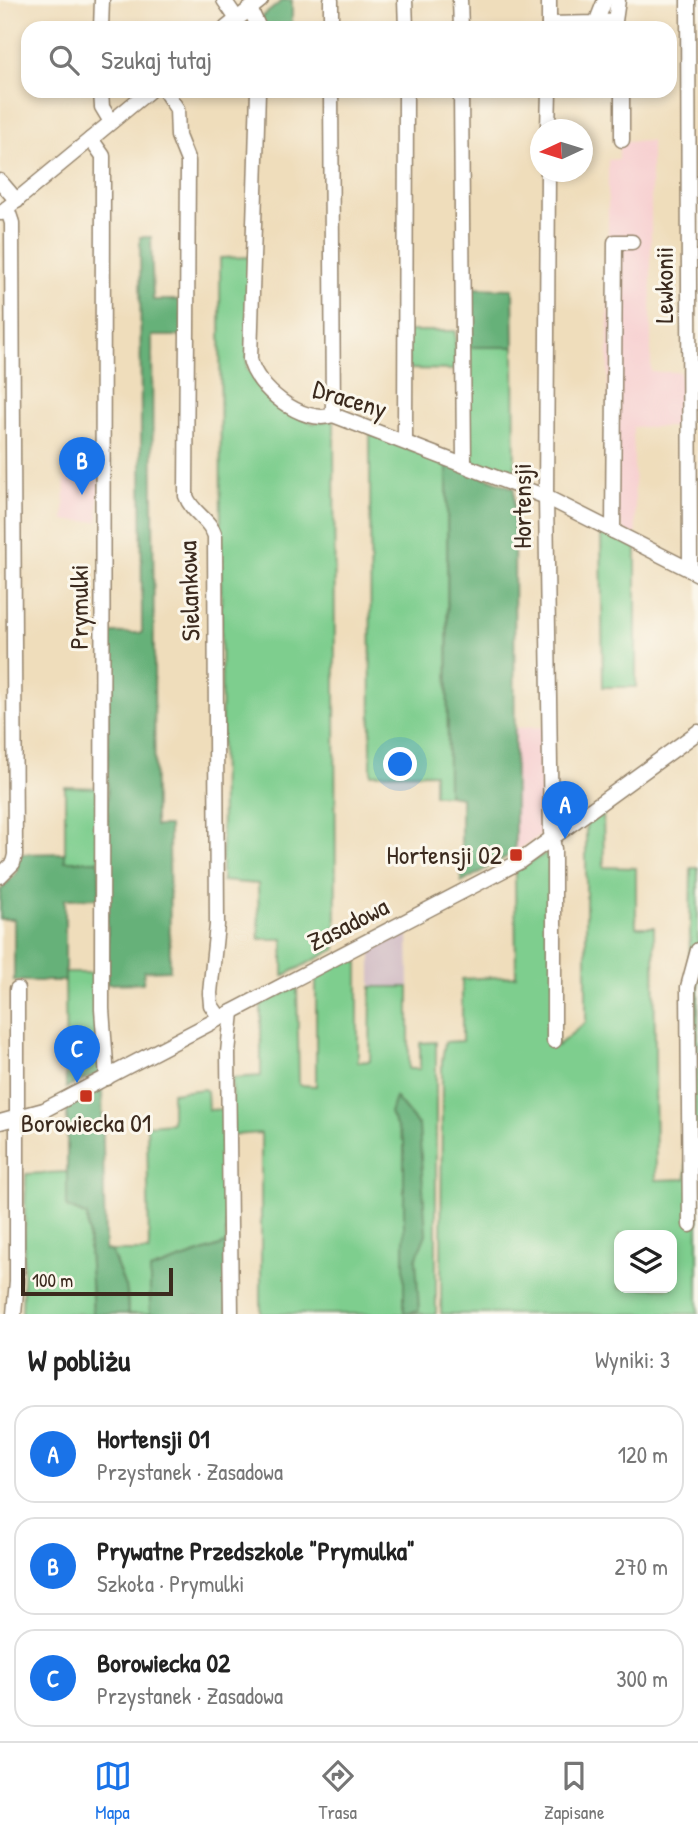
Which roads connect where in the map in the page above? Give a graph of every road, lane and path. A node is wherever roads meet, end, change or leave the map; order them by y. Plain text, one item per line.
1 (102, 0) edge
2 (224, 0) edge
3 (331, 0) edge
4 (405, 0) edge
5 (460, 0) edge
6 (548, 0) edge
7 (605, 0) edge
8 (618, 0) edge
9 (688, 0) edge
10 (255, 4) edge
11 (101, 21) edge
12 (231, 21) edge
13 (235, 21) edge
14 (331, 21) edge
15 (406, 21) edge
16 (461, 21) edge
17 (549, 21) edge
18 (600, 21) edge
19 (615, 21) edge
20 (693, 33) edge
21 (101, 98) edge
22 (140, 98) edge
23 (170, 98) edge
24 (258, 98) edge
25 (331, 98) edge
26 (406, 98) edge
27 (461, 98) edge
28 (548, 98) edge
29 (622, 98) edge
30 (548, 119) edge
31 (111, 122) junction
32 (91, 139) junction
33 (622, 139) dead end
34 (0, 181) edge
35 (548, 182) edge
36 (8, 208) edge
37 (632, 242) dead end
38 (333, 415) junction
39 (405, 442) junction
40 (464, 464) junction
41 (546, 497) junction
42 (613, 531) junction
43 (694, 572) edge
44 (698, 732) edge
45 (552, 840) junction
46 (2, 872) edge
47 (698, 950) edge
48 (18, 989) dead end
49 (226, 1015) junction
50 (554, 1041) dead end
51 (107, 1078) junction
52 (16, 1119) junction
53 (0, 1122) edge
54 (690, 1225) dead end
55 (14, 1314) edge
56 (232, 1314) edge

1 - 11 street
2 - 12 street
3 - 14 street
4 - 15 street
5 - 16 street
6 - 17 street
7 - 18 street
8 - 19 street
9 - 20 street, Lewkonii
10 - 13 street
20 - 43 street, Lewkonii
21 - 31 street
22 - 31 street
23 - 49 street, Sielankowa
24 - 38 street, Draceny
25 - 38 street
26 - 39 street
27 - 40 street
28 - 30 street
29 - 33 street
31 - 32 street
32 - 36 street
32 - 51 street, Prymulki
34 - 36 street
35 - 41 street, Hortensji
36 - 46 street
37 - 42 street
38 - 39 street, Draceny
39 - 40 street, Draceny
40 - 41 street, Draceny
41 - 42 street, Draceny
41 - 45 street, Hortensji
42 - 43 street, Draceny
44 - 45 street, Zasadowa
45 - 49 street, Zasadowa
45 - 50 street, Hortensji
47 - 54 street
48 - 52 street
49 - 51 street, Zasadowa
49 - 56 street
51 - 52 street, Zasadowa
52 - 53 street, Zasadowa
52 - 55 street

